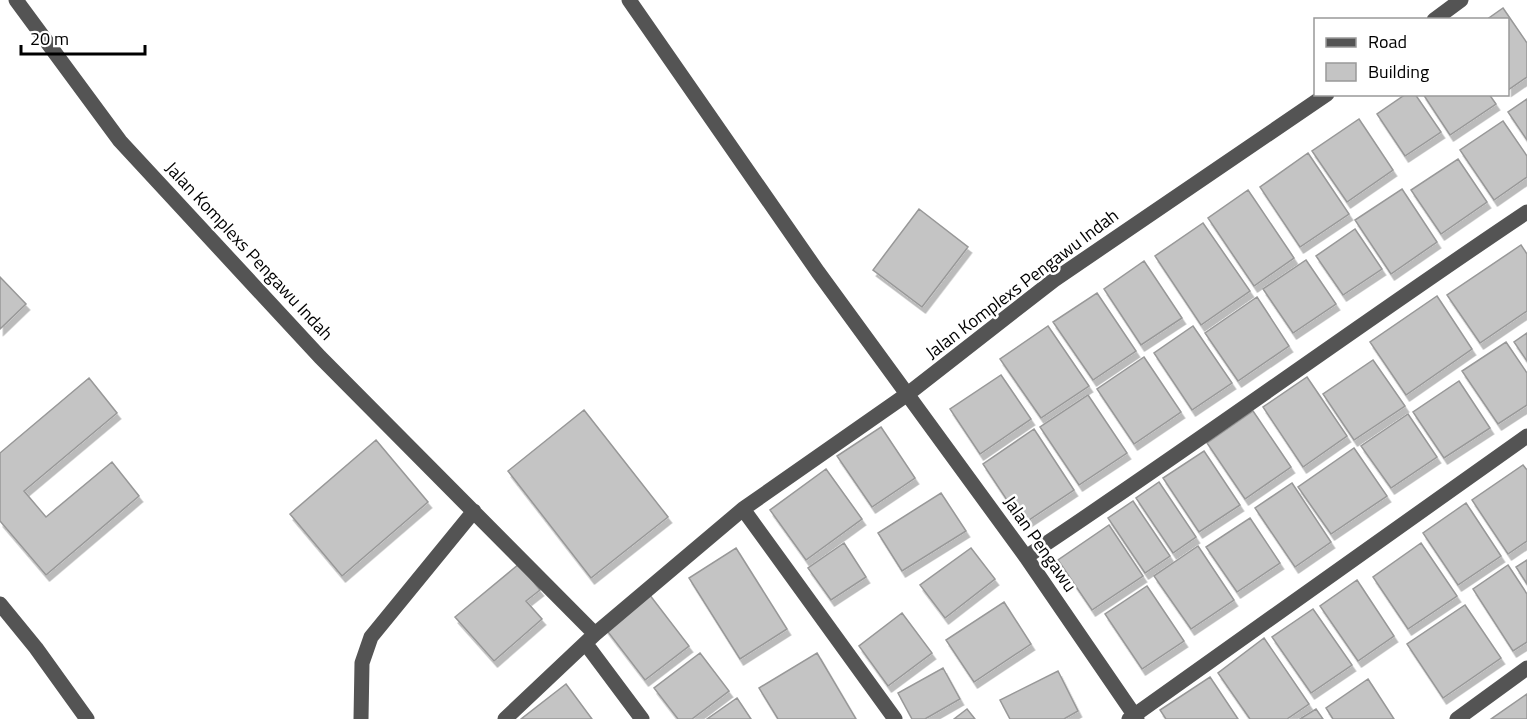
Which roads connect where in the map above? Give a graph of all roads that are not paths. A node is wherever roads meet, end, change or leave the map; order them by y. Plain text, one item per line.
1 (16, 0) edge
2 (629, 0) edge
3 (1461, 0) edge
4 (1437, 18) edge
5 (1324, 96) edge
6 (1527, 212) edge
7 (909, 393) junction
8 (1527, 436) edge
9 (743, 509) junction
10 (474, 511) junction
11 (1026, 557) junction
12 (0, 604) edge
13 (590, 639) junction
14 (1527, 668) edge
15 (1134, 718) edge
16 (87, 719) edge
17 (361, 719) edge
18 (505, 719) edge
19 (642, 719) edge
20 (895, 719) edge
21 (1457, 719) edge

1 - 10 street, Jalan Komplexs Pengawu Indah
2 - 7 street, Jalan Pengawu
3 - 4 street
5 - 7 street, Jalan Komplexs Pengawu Indah
6 - 11 street
7 - 9 street, Jalan Komplexs Pengawu Indah
7 - 11 street, Jalan Pengawu
8 - 15 street
9 - 13 street, Jalan Komplexs Pengawu Indah
9 - 20 street
10 - 13 street, Jalan Komplexs Pengawu Indah
10 - 17 street
11 - 15 street, Jalan Pengawu
12 - 16 street
13 - 18 street, Jalan Komplexs Pengawu Indah
13 - 19 street, Jalan Komplexs Pengawu Indah
14 - 21 street

